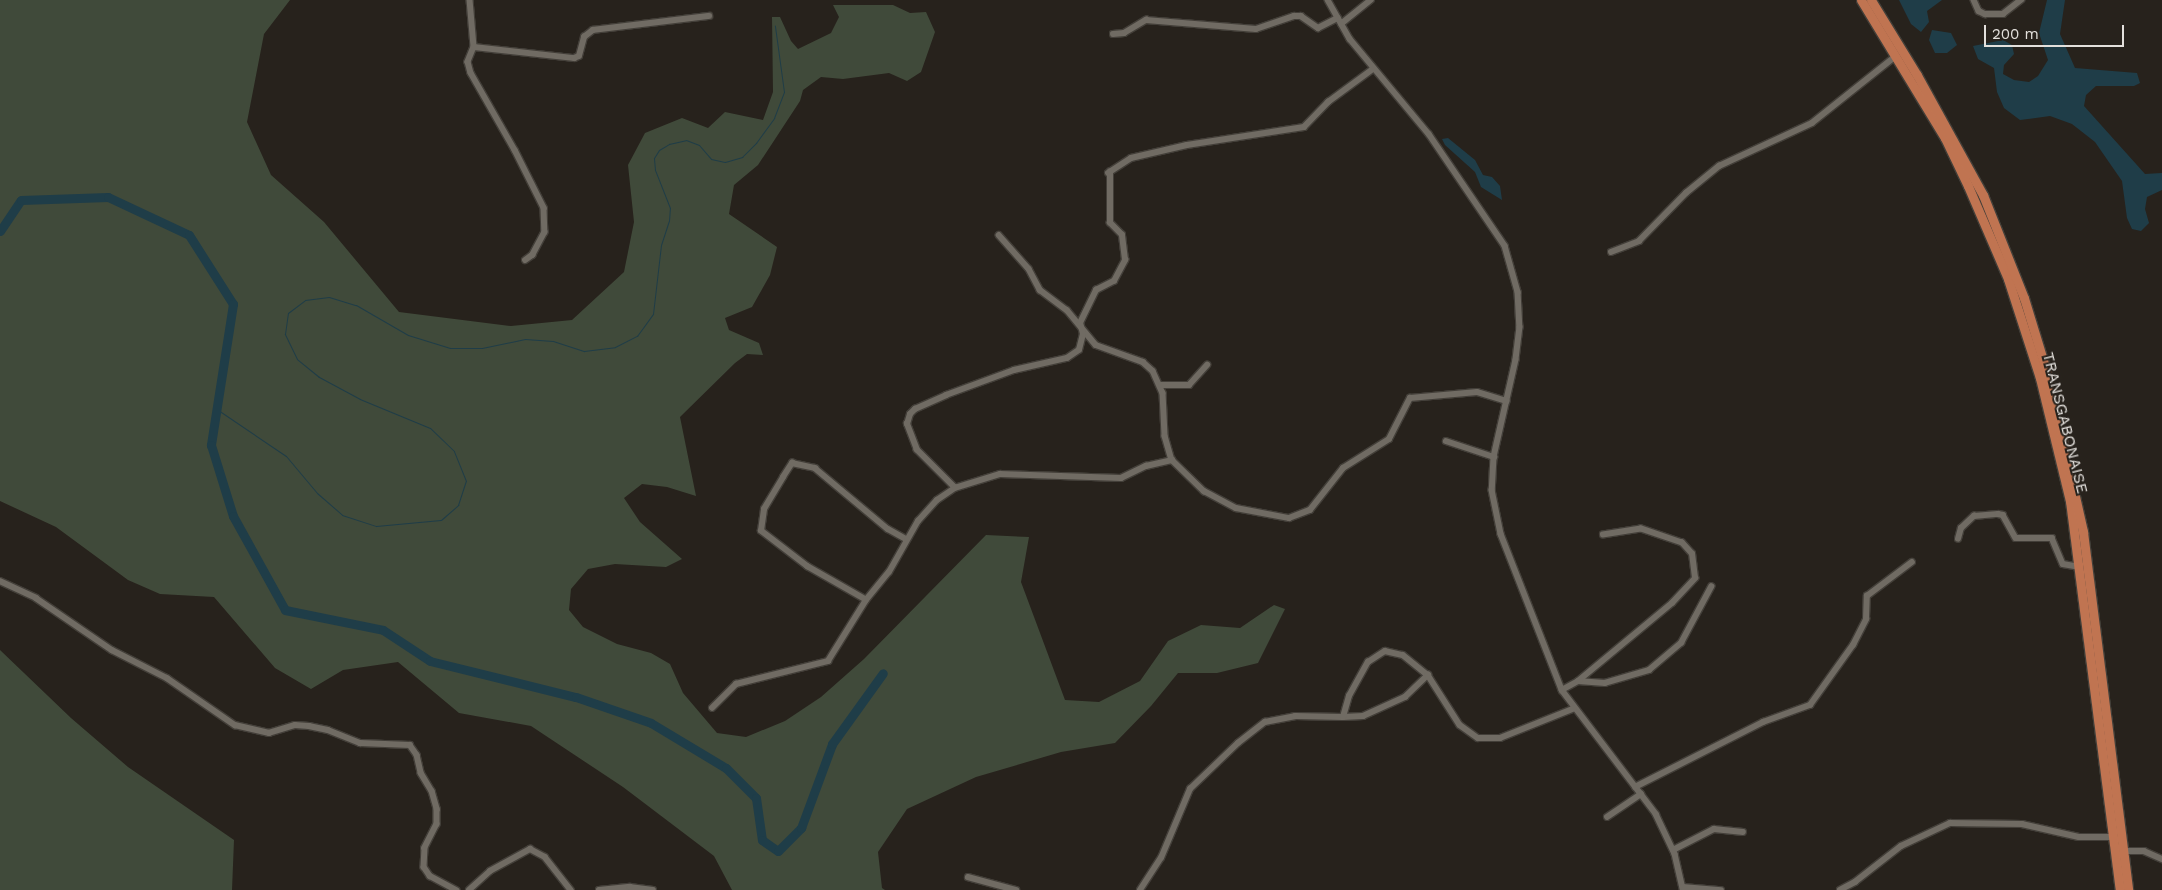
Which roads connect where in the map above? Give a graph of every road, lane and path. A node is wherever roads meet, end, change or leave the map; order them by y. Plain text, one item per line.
1 (470, 0) edge
2 (1328, 0) edge
3 (1371, 0) edge
4 (1861, 0) edge
5 (1871, 0) edge
6 (1974, 0) edge
7 (2021, 0) edge
8 (709, 16) dead end
9 (1339, 21) junction
10 (1113, 34) dead end
11 (474, 47) junction
12 (1900, 54) junction
13 (1373, 69) junction
14 (999, 236) dead end
15 (1611, 252) dead end
16 (526, 260) dead end
17 (1080, 324) junction
18 (1207, 365) dead end
19 (1161, 385) junction
20 (1507, 401) junction
21 (1446, 441) dead end
22 (1494, 458) junction
23 (1172, 460) junction
24 (956, 488) junction
25 (1603, 535) dead end
26 (906, 539) junction
27 (1958, 539) dead end
28 (1912, 562) dead end
29 (2080, 567) junction
30 (0, 581) edge
31 (1711, 587) dead end
32 (866, 600) junction
33 (1428, 675) junction
34 (1578, 681) junction
35 (1562, 690) junction
36 (712, 708) dead end
37 (1573, 709) junction
38 (1343, 718) junction
39 (1635, 787) junction
40 (1640, 794) junction
41 (1607, 817) dead end
42 (1743, 832) dead end
43 (2112, 837) junction
44 (1673, 850) junction
45 (2122, 850) junction
46 (2162, 859) edge
47 (968, 877) dead end
48 (1683, 889) edge
49 (456, 890) edge
50 (470, 890) edge
51 (571, 890) edge
52 (599, 890) edge
53 (653, 890) edge
54 (1016, 890) edge
55 (1140, 890) edge
56 (1721, 890) edge
57 (1840, 890) edge
58 (2120, 890) edge
59 (2128, 890) edge

1 - 11 street
2 - 9 street
3 - 9 street
4 - 12 highway, TRANSGABONAISE
5 - 12 highway, TRANSGABONAISE
6 - 7 street
8 - 11 street
9 - 10 street
9 - 13 street
11 - 16 street
12 - 15 street
12 - 29 highway, TRANSGABONAISE
12 - 45 highway, TRANSGABONAISE
13 - 17 street
13 - 20 street
14 - 17 street
17 - 19 street
17 - 24 street
18 - 19 street
19 - 23 street
20 - 22 street
20 - 23 street
21 - 22 street
22 - 35 street
23 - 24 street
24 - 26 street
25 - 34 street
26 - 32 street
26 - 32 street
27 - 29 street
28 - 39 street
29 - 43 highway, TRANSGABONAISE
30 - 49 street
31 - 34 street
32 - 36 street
33 - 37 street
33 - 38 street
33 - 38 street
34 - 35 street
35 - 37 street
37 - 39 street
38 - 55 street
39 - 40 street
40 - 41 street
40 - 44 street
42 - 44 street
43 - 57 street
43 - 58 highway, TRANSGABONAISE
44 - 48 street
45 - 46 street
45 - 59 highway, TRANSGABONAISE
47 - 54 street
48 - 56 street
50 - 51 street
52 - 53 street

